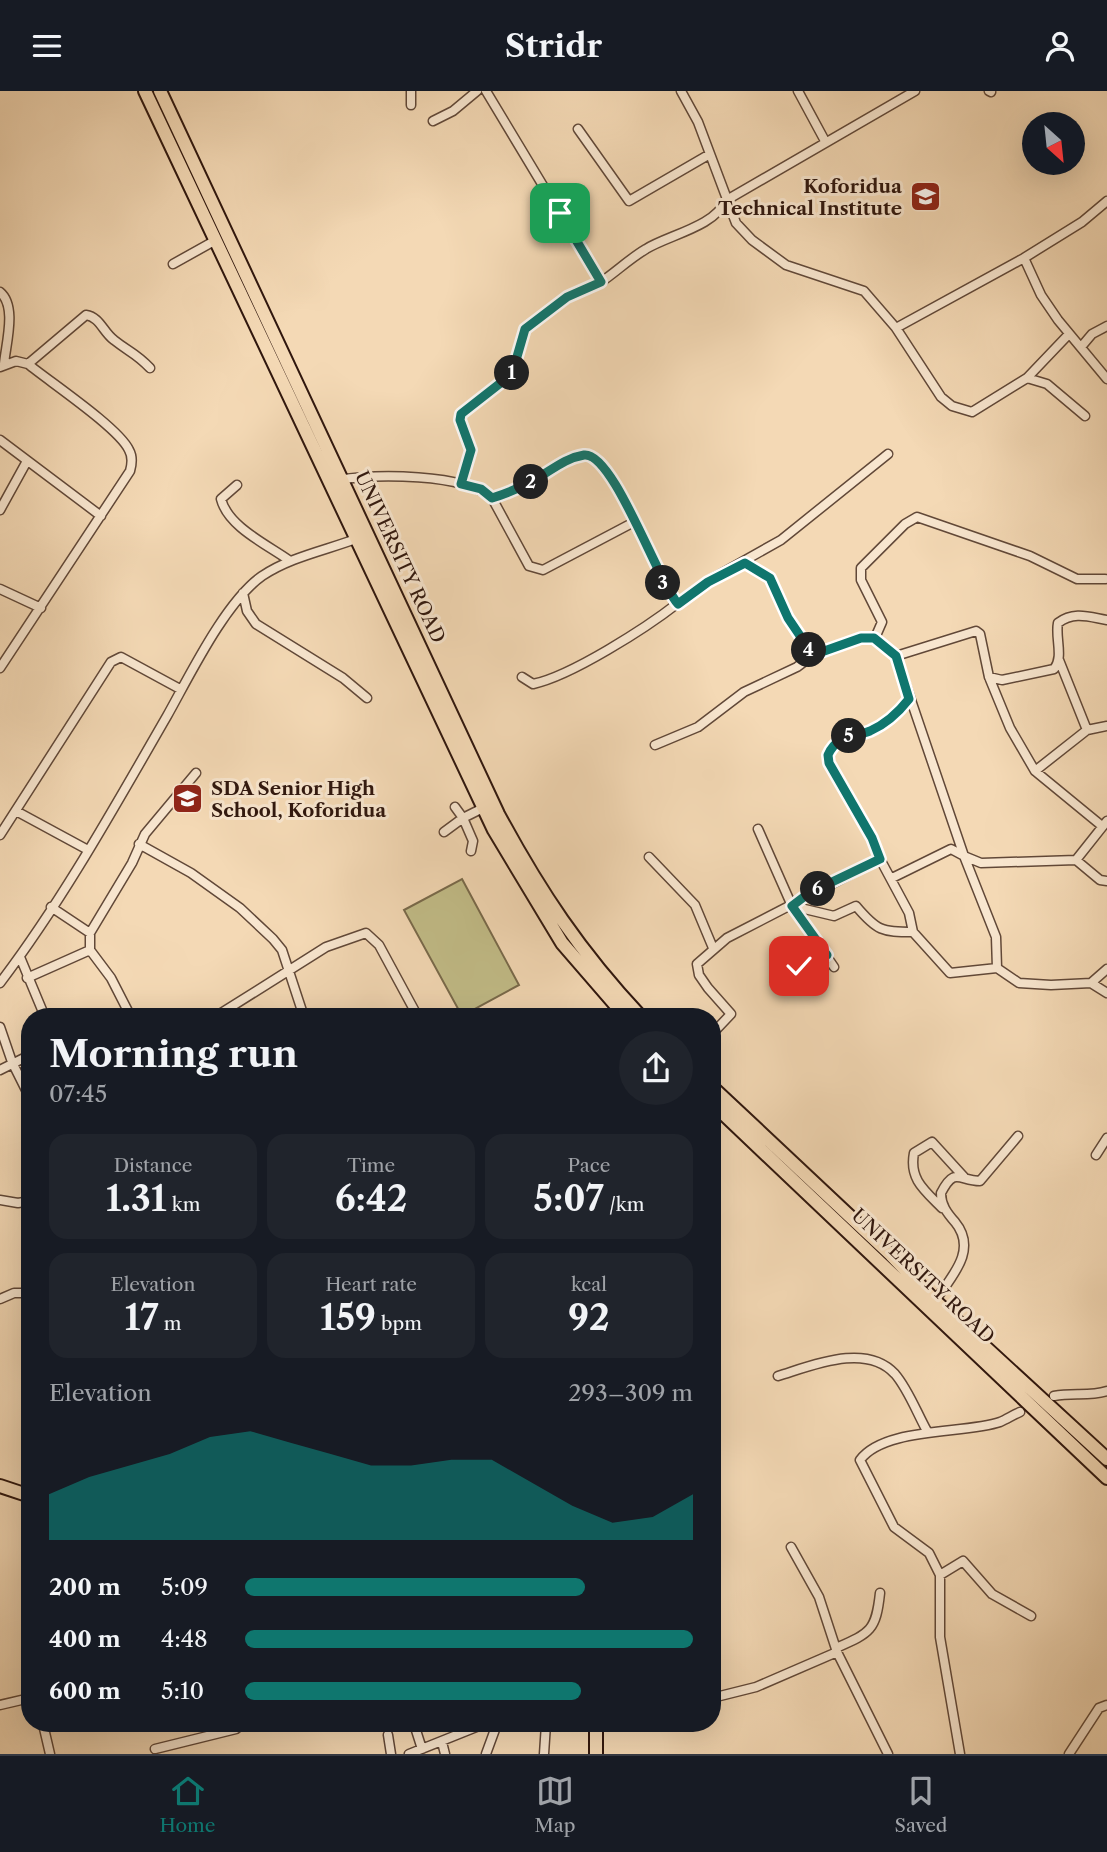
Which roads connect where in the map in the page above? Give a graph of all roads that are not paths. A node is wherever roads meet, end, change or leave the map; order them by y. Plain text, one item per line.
1 (145, 91) edge
2 (160, 91) edge
3 (411, 91) edge
4 (477, 91) edge
5 (681, 91) edge
6 (798, 91) edge
7 (915, 91) edge
8 (489, 92) edge
9 (411, 104) dead end
10 (433, 121) dead end
11 (578, 129) dead end
12 (825, 141) junction
13 (710, 154) junction
14 (725, 201) junction
15 (1107, 201) edge
16 (216, 240) junction
17 (1024, 258) junction
18 (173, 264) dead end
19 (601, 282) junction
20 (0, 292) edge
21 (1107, 326) edge
22 (896, 328) junction
23 (1069, 334) junction
24 (1081, 347) junction
25 (2, 365) edge
26 (28, 365) junction
27 (150, 368) dead end
28 (1027, 378) junction
29 (1107, 379) edge
30 (1085, 416) dead end
31 (0, 440) edge
32 (888, 454) dead end
33 (27, 461) junction
34 (343, 479) junction
35 (328, 481) junction
36 (461, 484) junction
37 (237, 485) dead end
38 (492, 498) junction
39 (0, 510) edge
40 (101, 516) junction
41 (636, 521) junction
42 (362, 536) junction
43 (290, 561) junction
44 (745, 563) junction
45 (1105, 579) dead end
46 (0, 589) edge
47 (243, 593) junction
48 (678, 604) junction
49 (41, 608) junction
50 (1107, 620) edge
51 (874, 638) junction
52 (813, 655) junction
53 (896, 656) junction
54 (1059, 660) junction
55 (0, 668) edge
56 (522, 677) dead end
57 (989, 677) junction
58 (180, 689) junction
59 (367, 698) dead end
60 (909, 699) junction
61 (1107, 726) edge
62 (1087, 730) junction
63 (655, 745) dead end
64 (1035, 771) junction
65 (196, 773) dead end
66 (455, 807) dead end
67 (483, 808) junction
68 (16, 811) junction
69 (463, 818) junction
70 (1105, 823) edge
71 (758, 829) dead end
72 (444, 832) dead end
73 (0, 835) edge
74 (139, 844) junction
75 (88, 850) junction
76 (471, 851) dead end
77 (964, 856) junction
78 (649, 857) dead end
79 (880, 859) junction
80 (1076, 860) junction
81 (892, 878) junction
82 (1107, 881) edge
83 (792, 906) junction
84 (51, 907) junction
85 (913, 932) junction
86 (90, 933) junction
87 (713, 948) junction
88 (90, 950) junction
89 (827, 955) junction
90 (20, 957) junction
91 (799, 966) dead end
92 (834, 967) dead end
93 (997, 968) junction
94 (287, 969) junction
95 (1107, 969) edge
96 (27, 978) junction
97 (0, 983) edge
98 (1091, 983) junction
99 (1107, 993) edge
100 (41, 1008) edge
101 (126, 1008) edge
102 (228, 1008) edge
103 (301, 1008) edge
104 (413, 1008) edge
105 (617, 1008) edge
106 (633, 1008) edge
107 (721, 1025) edge
108 (0, 1027) edge
109 (21, 1058) edge
110 (12, 1062) junction
111 (0, 1070) edge
112 (21, 1080) edge
113 (721, 1100) edge
114 (721, 1101) edge
115 (1017, 1136) dead end
116 (1107, 1137) edge
117 (1096, 1155) dead end
118 (964, 1177) junction
119 (0, 1200) edge
120 (21, 1203) edge
121 (947, 1212) junction
122 (21, 1293) edge
123 (0, 1299) edge
124 (935, 1301) junction
125 (778, 1377) dead end
126 (1107, 1391) edge
127 (1054, 1396) dead end
128 (1020, 1412) dead end
129 (927, 1430) junction
130 (1107, 1459) edge
131 (1107, 1478) edge
132 (0, 1486) edge
133 (21, 1493) edge
134 (791, 1547) dead end
135 (940, 1574) junction
136 (880, 1593) dead end
137 (1031, 1616) dead end
138 (836, 1650) junction
139 (721, 1696) edge
140 (21, 1700) edge
141 (0, 1705) edge
142 (1107, 1705) edge
143 (45, 1732) edge
144 (227, 1732) edge
145 (417, 1732) edge
146 (465, 1732) edge
147 (495, 1732) edge
148 (545, 1732) edge
149 (596, 1732) edge
150 (388, 1735) dead end
151 (442, 1742) junction
152 (155, 1749) dead end
153 (422, 1749) junction
154 (50, 1754) edge
155 (391, 1754) edge
156 (409, 1754) edge
157 (445, 1754) edge
158 (486, 1754) edge
159 (544, 1754) edge
160 (596, 1754) edge
161 (888, 1754) edge
162 (960, 1754) edge
163 (1069, 1754) edge

1 - 16 main road, UNIVERSITY ROAD
2 - 34 main road, UNIVERSITY ROAD
3 - 9 street
4 - 10 street
5 - 13 street
6 - 12 street
7 - 12 street
8 - 19 street
11 - 13 street
12 - 14 street
13 - 14 street
14 - 19 street
14 - 22 street
15 - 17 street
16 - 18 street
16 - 35 main road, UNIVERSITY ROAD
17 - 22 street
17 - 23 street
19 - 36 street
20 - 25 street
21 - 24 street
22 - 28 street
23 - 24 street
23 - 28 street
24 - 29 street
25 - 26 street
26 - 27 street
26 - 40 street
28 - 30 street
31 - 33 street
32 - 44 street
33 - 39 street
33 - 40 street
34 - 35 street
34 - 36 street
34 - 42 main road, UNIVERSITY ROAD
35 - 42 main road, UNIVERSITY ROAD
36 - 38 street
37 - 43 street
38 - 41 street
38 - 41 street
40 - 49 street
41 - 48 street
42 - 43 street
42 - 67 main road, UNIVERSITY ROAD
42 - 106 main road, UNIVERSITY ROAD
43 - 47 street
44 - 48 street
44 - 52 street
45 - 51 street
46 - 49 street
47 - 58 street
47 - 59 street
48 - 56 street
49 - 55 street
50 - 54 street
51 - 52 street
51 - 53 street
52 - 63 street
53 - 57 street
53 - 60 street
54 - 57 street
54 - 62 street
57 - 64 street
58 - 68 street
58 - 75 street
60 - 77 street
60 - 79 street
61 - 62 street
62 - 64 street
64 - 70 street
65 - 74 street
66 - 69 street
67 - 69 street
67 - 105 main road, UNIVERSITY ROAD
68 - 73 street
68 - 75 street
69 - 72 street
69 - 76 street
70 - 80 street
71 - 83 street
74 - 86 street
74 - 94 street
75 - 84 street
77 - 80 street
77 - 81 street
77 - 93 street
78 - 87 street
79 - 81 street
79 - 83 street
80 - 82 street
81 - 85 street
83 - 85 street
83 - 87 street
83 - 89 street
84 - 86 street
84 - 90 street
85 - 93 street
86 - 88 street
87 - 107 street
88 - 96 street
88 - 101 street
89 - 91 street
89 - 92 street
90 - 96 street
90 - 97 street
93 - 98 street
94 - 102 street
94 - 103 street
94 - 104 street
95 - 98 street
96 - 100 street
98 - 99 street
108 - 110 street
109 - 110 street
110 - 111 street
110 - 112 street
113 - 124 main road, UNIVERSITY ROAD
114 - 131 main road, UNIVERSITY ROAD
115 - 118 street
116 - 117 street
118 - 121 street
118 - 121 street
119 - 120 street
121 - 124 street
122 - 123 street
124 - 130 main road, UNIVERSITY ROAD
125 - 129 street
126 - 127 street
128 - 129 street
129 - 135 street
132 - 133 main road
134 - 138 street
135 - 137 street
135 - 162 street
136 - 138 street
138 - 139 street
138 - 161 street
140 - 141 street
142 - 163 street
143 - 154 street
144 - 152 street
145 - 153 street
146 - 151 street
147 - 158 street
148 - 159 street
149 - 160 main road
150 - 155 street
151 - 153 street
151 - 157 street
153 - 156 street

